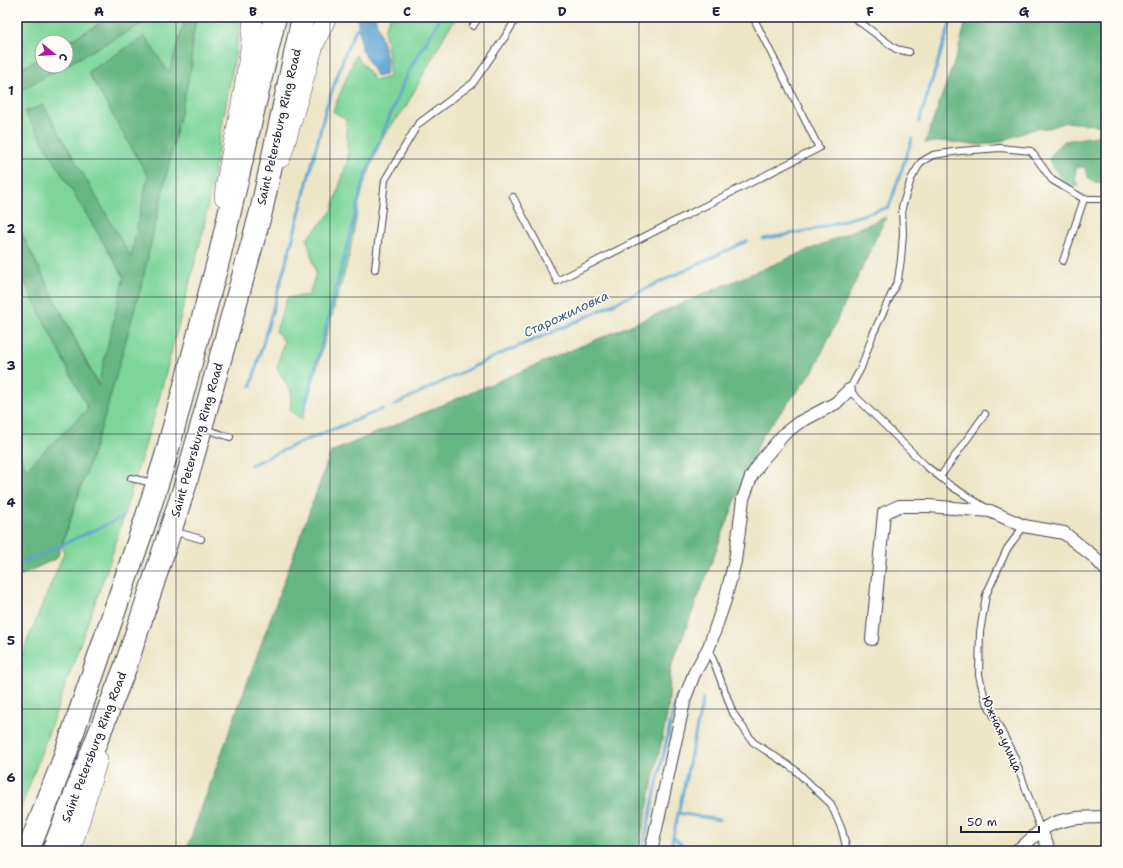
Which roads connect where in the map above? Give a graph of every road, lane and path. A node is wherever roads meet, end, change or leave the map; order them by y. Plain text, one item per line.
1 (253, 17) edge
2 (275, 17) edge
3 (303, 17) edge
4 (327, 17) edge
5 (479, 17) edge
6 (517, 17) edge
7 (753, 17) edge
8 (853, 17) edge
9 (473, 26) dead end
10 (908, 52) dead end
11 (513, 197) dead end
12 (1084, 199) junction
13 (1106, 199) edge
14 (260, 212) junction
15 (219, 258) junction
16 (1063, 261) dead end
17 (375, 269) dead end
18 (849, 390) junction
19 (985, 414) dead end
20 (202, 428) junction
21 (230, 437) dead end
22 (940, 477) junction
23 (132, 478) dead end
24 (157, 484) junction
25 (990, 511) junction
26 (1024, 526) junction
27 (171, 530) junction
28 (201, 539) dead end
29 (1106, 570) edge
30 (872, 639) dead end
31 (709, 647) junction
32 (125, 668) junction
33 (1106, 817) edge
34 (1041, 831) junction
35 (28, 851) edge
36 (53, 851) edge
37 (72, 851) edge
38 (651, 851) edge
39 (848, 851) edge
40 (1016, 851) edge
41 (1050, 851) edge

1 - 15 main road
2 - 15 highway, Saint Petersburg Ring Road
3 - 14 highway, Saint Petersburg Ring Road
4 - 14 main road
5 - 9 lane
6 - 17 lane
7 - 11 lane
8 - 10 lane
12 - 13 lane
12 - 16 lane
12 - 18 lane
14 - 20 highway, Saint Petersburg Ring Road
15 - 24 highway, Saint Petersburg Ring Road
18 - 22 lane
18 - 31 street
19 - 22 lane
20 - 21 lane
20 - 27 highway, Saint Petersburg Ring Road
22 - 25 lane
23 - 24 lane
24 - 35 highway, Saint Petersburg Ring Road
25 - 26 street
25 - 30 street
26 - 29 street
26 - 34 lane, Южная улица
27 - 28 lane
27 - 32 highway, Saint Petersburg Ring Road
31 - 38 street
31 - 39 lane
32 - 36 highway, Saint Petersburg Ring Road
32 - 37 street
33 - 34 street
34 - 40 street
34 - 41 street, Южная улица

